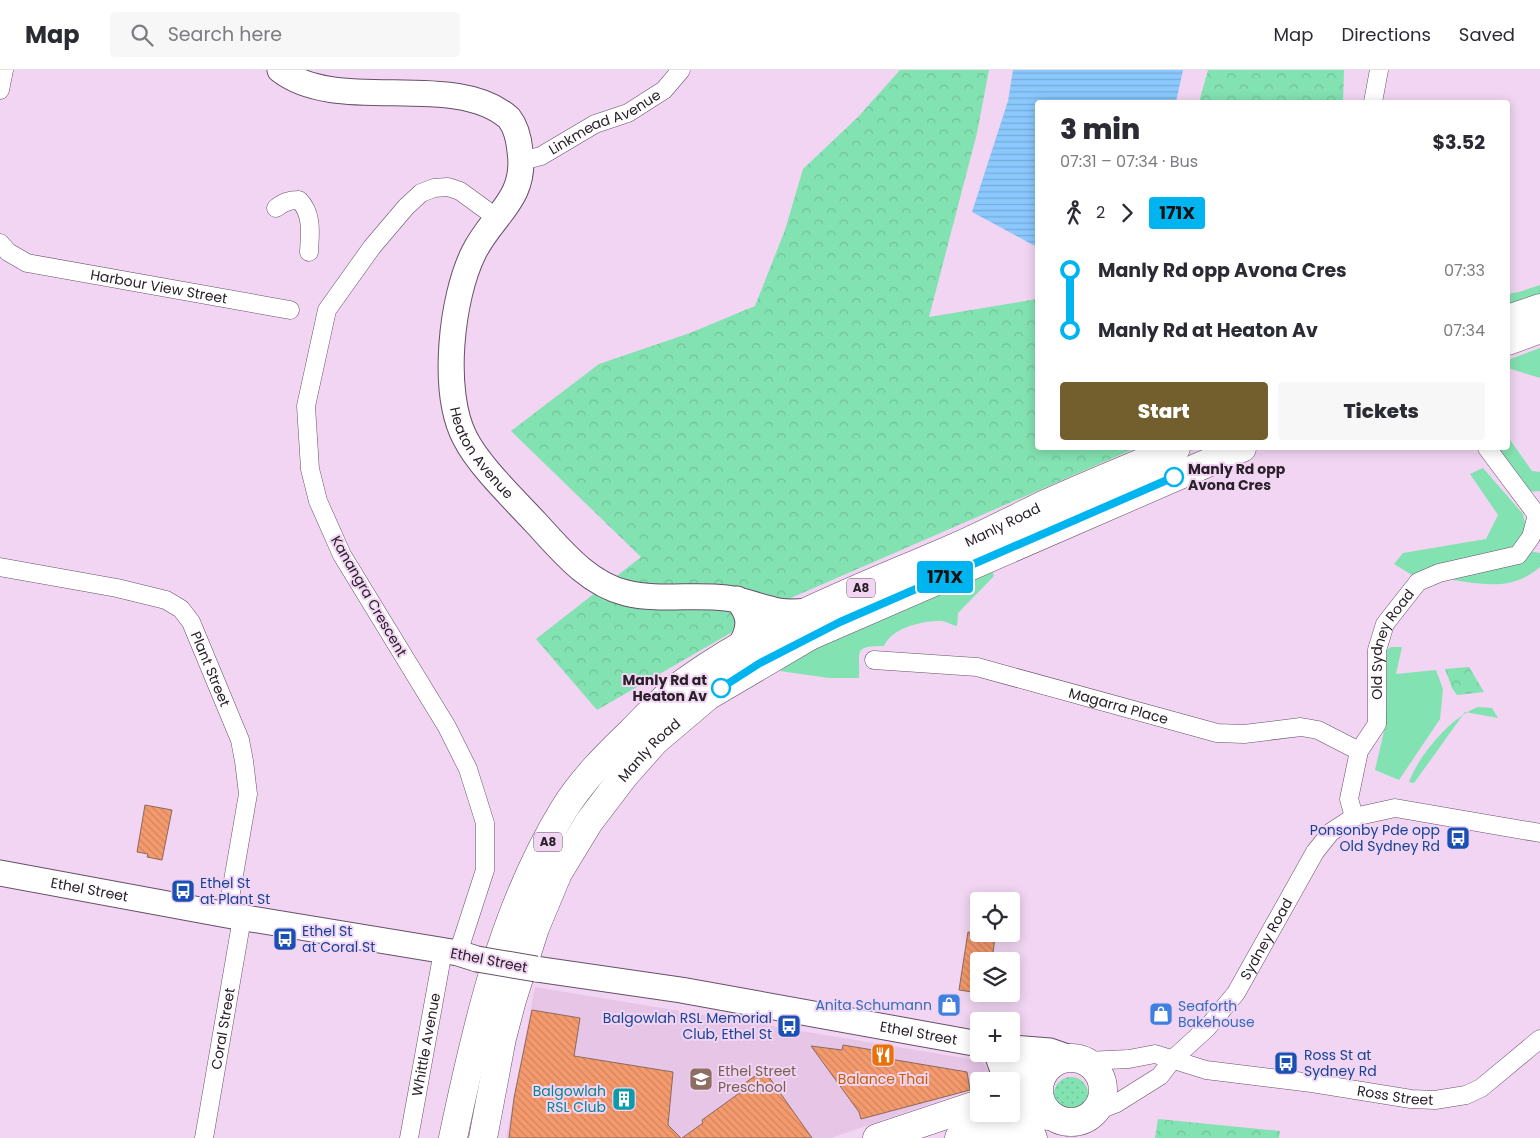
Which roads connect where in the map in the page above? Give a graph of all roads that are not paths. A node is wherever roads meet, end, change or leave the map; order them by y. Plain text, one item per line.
1 (4, 70) edge
2 (280, 70) edge
3 (681, 70) edge
4 (1379, 70) edge
5 (0, 90) edge
6 (1374, 100) edge
7 (522, 161) junction
8 (276, 208) dead end
9 (497, 218) junction
10 (0, 243) edge
11 (309, 252) dead end
12 (1540, 308) edge
13 (290, 310) dead end
14 (1510, 319) edge
15 (1540, 329) edge
16 (1510, 340) edge
17 (1171, 450) edge
18 (1237, 450) edge
19 (1488, 450) edge
20 (0, 567) edge
21 (737, 599) junction
22 (809, 611) junction
23 (740, 646) junction
24 (874, 660) dead end
25 (1359, 751) junction
26 (1354, 817) junction
27 (1540, 833) edge
28 (0, 873) edge
29 (234, 916) junction
30 (459, 954) junction
31 (1540, 1039) edge
32 (970, 1042) edge
33 (1020, 1049) edge
34 (1078, 1059) junction
35 (1173, 1059) junction
36 (1015, 1062) edge
37 (1040, 1085) junction
38 (1020, 1091) edge
39 (970, 1107) edge
40 (1095, 1121) edge
41 (1057, 1124) edge
42 (961, 1137) edge
43 (204, 1138) edge
44 (409, 1138) edge
45 (453, 1138) edge
46 (483, 1138) edge
47 (877, 1138) edge
48 (1033, 1138) edge

1 - 5 street
2 - 7 street
3 - 7 street, Linkmead Avenue
4 - 6 street
7 - 9 street, Heaton Avenue
8 - 11 street
9 - 21 street, Heaton Avenue
9 - 30 street, Kanangra Crescent
10 - 13 street, Harbour View Street
12 - 14 main road
15 - 16 main road
17 - 22 main road, Manly Road / A8
18 - 46 main road, Manly Road / A8
19 - 25 street, Old Sydney Road
20 - 29 street, Plant Street
21 - 22 street, Heaton Avenue
21 - 23 street
22 - 23 main road, Manly Road / A8
23 - 45 main road, Manly Road / A8
24 - 25 street, Magarra Place
25 - 26 street, Old Sydney Road
26 - 27 street
26 - 35 street, Sydney Road
28 - 29 street, Ethel Street
29 - 30 street, Ethel Street
29 - 43 street, Coral Street
30 - 32 street, Ethel Street, bridge
30 - 44 street, Whittle Avenue
31 - 35 street, Ross Street
33 - 34 street
34 - 35 street
34 - 37 main road
34 - 40 main road
35 - 40 street, Sydney Road
36 - 37 street
37 - 38 main road
37 - 41 main road
39 - 47 main road
40 - 41 main road
41 - 42 main road
42 - 48 main road

